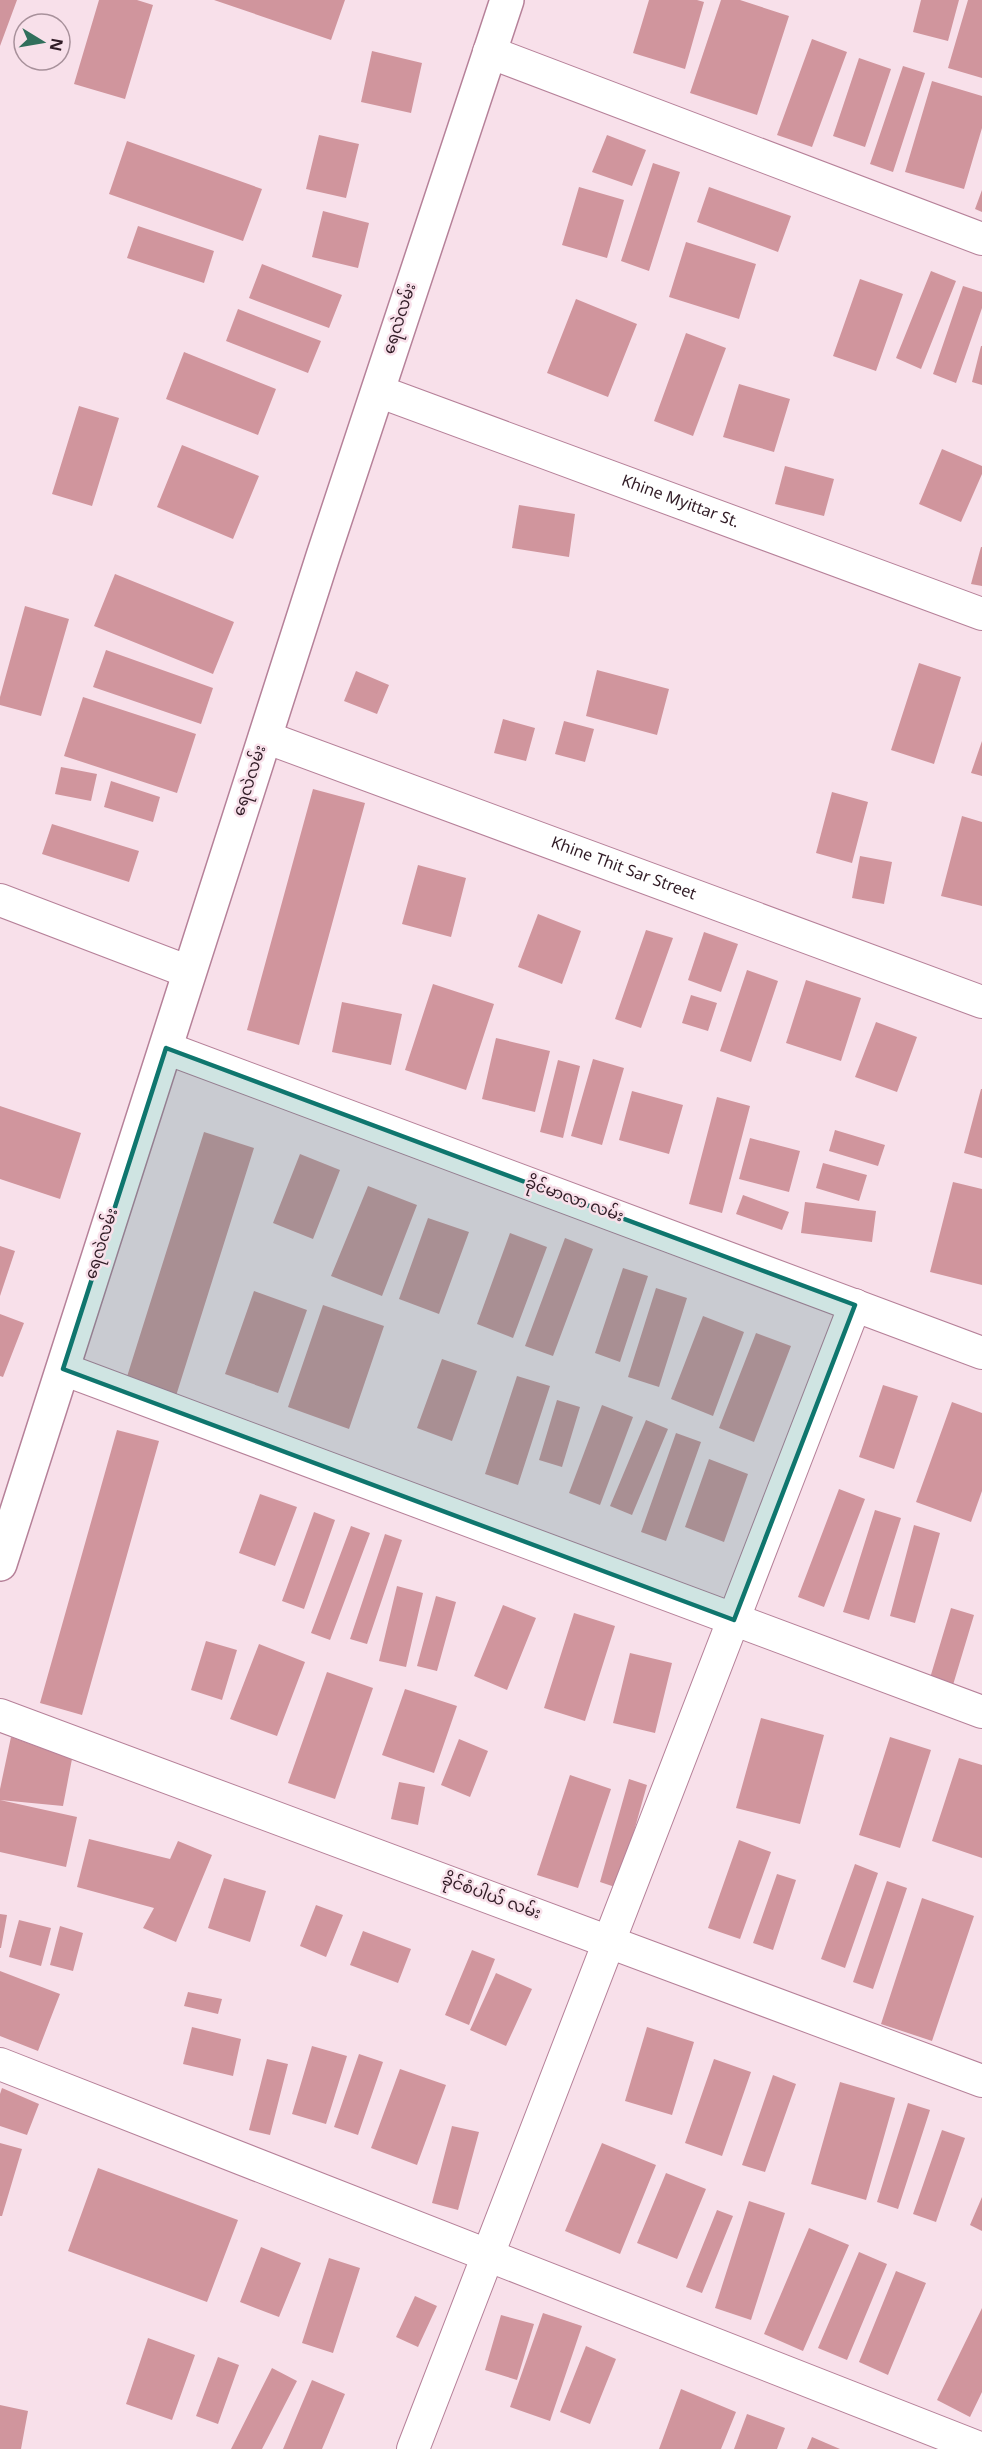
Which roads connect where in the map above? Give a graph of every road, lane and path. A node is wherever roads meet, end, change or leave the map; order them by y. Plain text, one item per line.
1 (507, 0) edge
2 (489, 52) junction
3 (982, 239) edge
4 (378, 391) junction
5 (982, 614) edge
6 (265, 737) junction
7 (0, 900) edge
8 (189, 972) junction
9 (982, 1002) edge
10 (166, 1048) junction
11 (855, 1305) junction
12 (982, 1353) edge
13 (63, 1369) junction
14 (0, 1564) edge
15 (734, 1620) junction
16 (982, 1712) edge
17 (0, 1715) edge
18 (608, 1942) junction
19 (0, 2064) edge
20 (982, 2081) edge
21 (488, 2255) junction
22 (413, 2449) edge
23 (982, 2449) edge

1 - 2 main road, ရေလဲလမ်း
2 - 3 street
2 - 4 main road, ရေလဲလမ်း
4 - 5 street, Khine Myittar St.
4 - 6 main road, ရေလဲလမ်း
6 - 8 main road, ရေလဲလမ်း
6 - 9 street, Khine Thit Sar Street
7 - 8 street
8 - 10 main road, ရေလဲလမ်း
10 - 11 street, ခိုင်မာလာ လမ်း
10 - 13 main road, ရေလဲလမ်း
11 - 12 street, ခိုင်မာလာ လမ်း
11 - 15 street
13 - 14 main road, ရေလဲလမ်း
13 - 15 street
15 - 16 street
15 - 18 street
17 - 18 street, ခိုင်စံပါယ် လမ်း
18 - 20 street, ခိုင်စံပါယ် လမ်း
18 - 21 street
19 - 21 street
21 - 22 street
21 - 23 street

